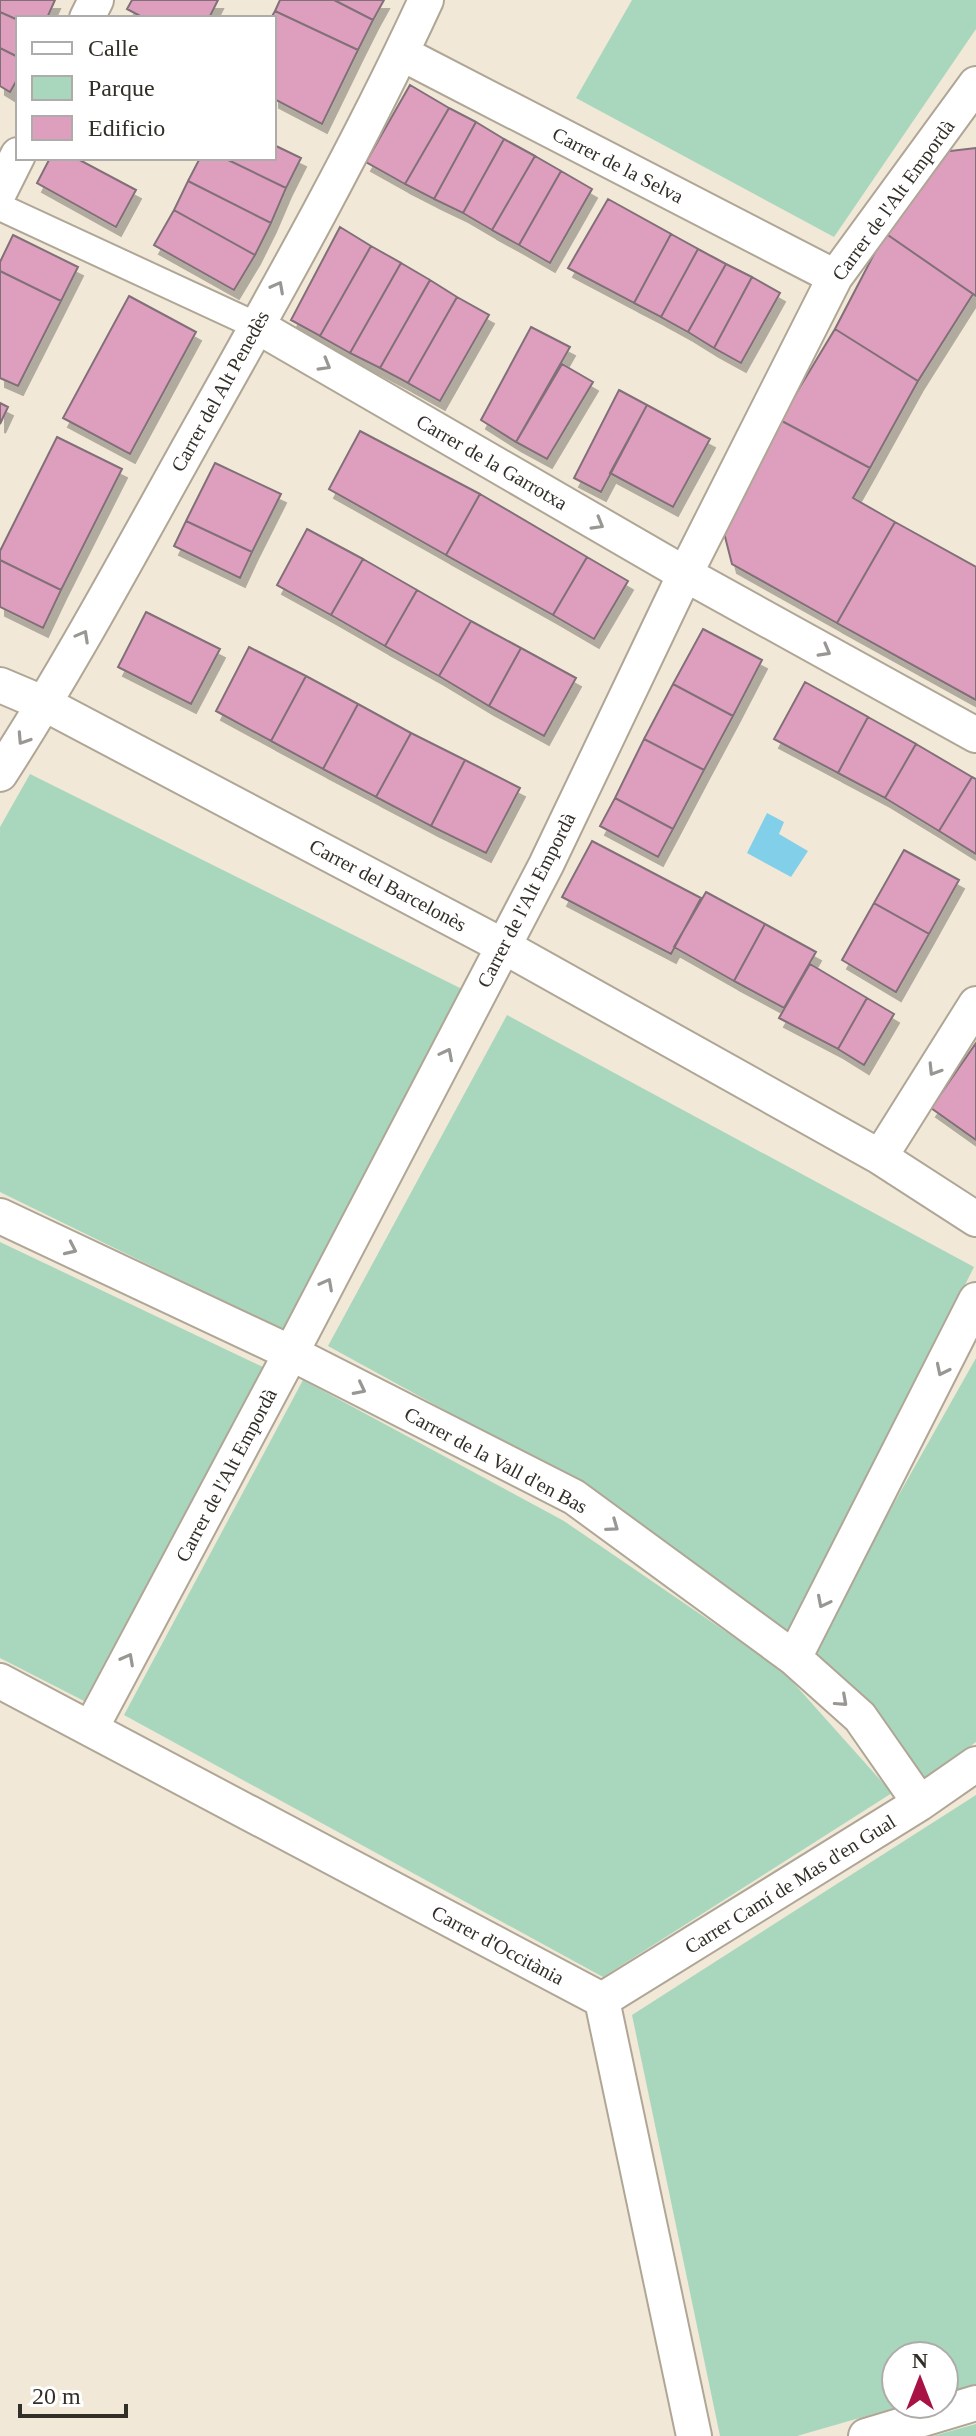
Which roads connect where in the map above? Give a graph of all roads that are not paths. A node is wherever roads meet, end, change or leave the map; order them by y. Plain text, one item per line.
1 (426, 0) edge
2 (401, 53) junction
3 (972, 101) edge
4 (16, 159) edge
5 (0, 191) edge
6 (0, 207) edge
7 (835, 277) junction
8 (257, 326) junction
9 (685, 574) junction
10 (0, 685) edge
11 (45, 704) junction
12 (976, 735) edge
13 (0, 774) edge
14 (503, 946) junction
15 (976, 1004) edge
16 (880, 1157) junction
17 (0, 1216) edge
18 (976, 1219) edge
19 (976, 1300) edge
20 (291, 1353) junction
21 (794, 1658) junction
22 (0, 1681) edge
23 (91, 1728) junction
24 (976, 1764) edge
25 (920, 1803) junction
26 (602, 2000) junction
27 (976, 2403) edge
28 (694, 2436) edge
29 (866, 2436) edge

1 - 2 street, Carrer del Alt Penedès
2 - 7 street, Carrer de la Selva
8 -> 2 street, Carrer del Alt Penedès
3 - 7 street, Carrer de l'Alt Empordà
4 - 5 street
6 - 8 street, Carrer de la Garrotxa
7 - 9 street, Carrer de l'Alt Empordà
8 -> 9 street, Carrer de la Garrotxa
11 -> 8 street, Carrer del Alt Penedès
9 -> 12 street, Carrer de la Garrotxa
9 - 14 street, Carrer de l'Alt Empordà
10 - 11 street, Carrer del Barcelonès
11 -> 13 street, Carrer del Alt Penedès
11 - 14 street, Carrer del Barcelonès
14 - 16 street, Carrer del Barcelonès
20 -> 14 street, Carrer de l'Alt Empordà
15 -> 16 street
16 - 18 street, Carrer del Barcelonès
17 -> 20 street, Carrer de la Vall d'en Bas
19 -> 21 street
20 -> 21 street, Carrer de la Vall d'en Bas
23 -> 20 street, Carrer de l'Alt Empordà
21 -> 25 street, Carrer de la Vall d'en Bas
22 - 23 street, Carrer d'Occitània
23 - 26 street, Carrer d'Occitània
24 - 25 street, Carrer Camí de Mas d'en Gual
25 - 26 street, Carrer Camí de Mas d'en Gual
26 - 28 street
27 - 29 street

